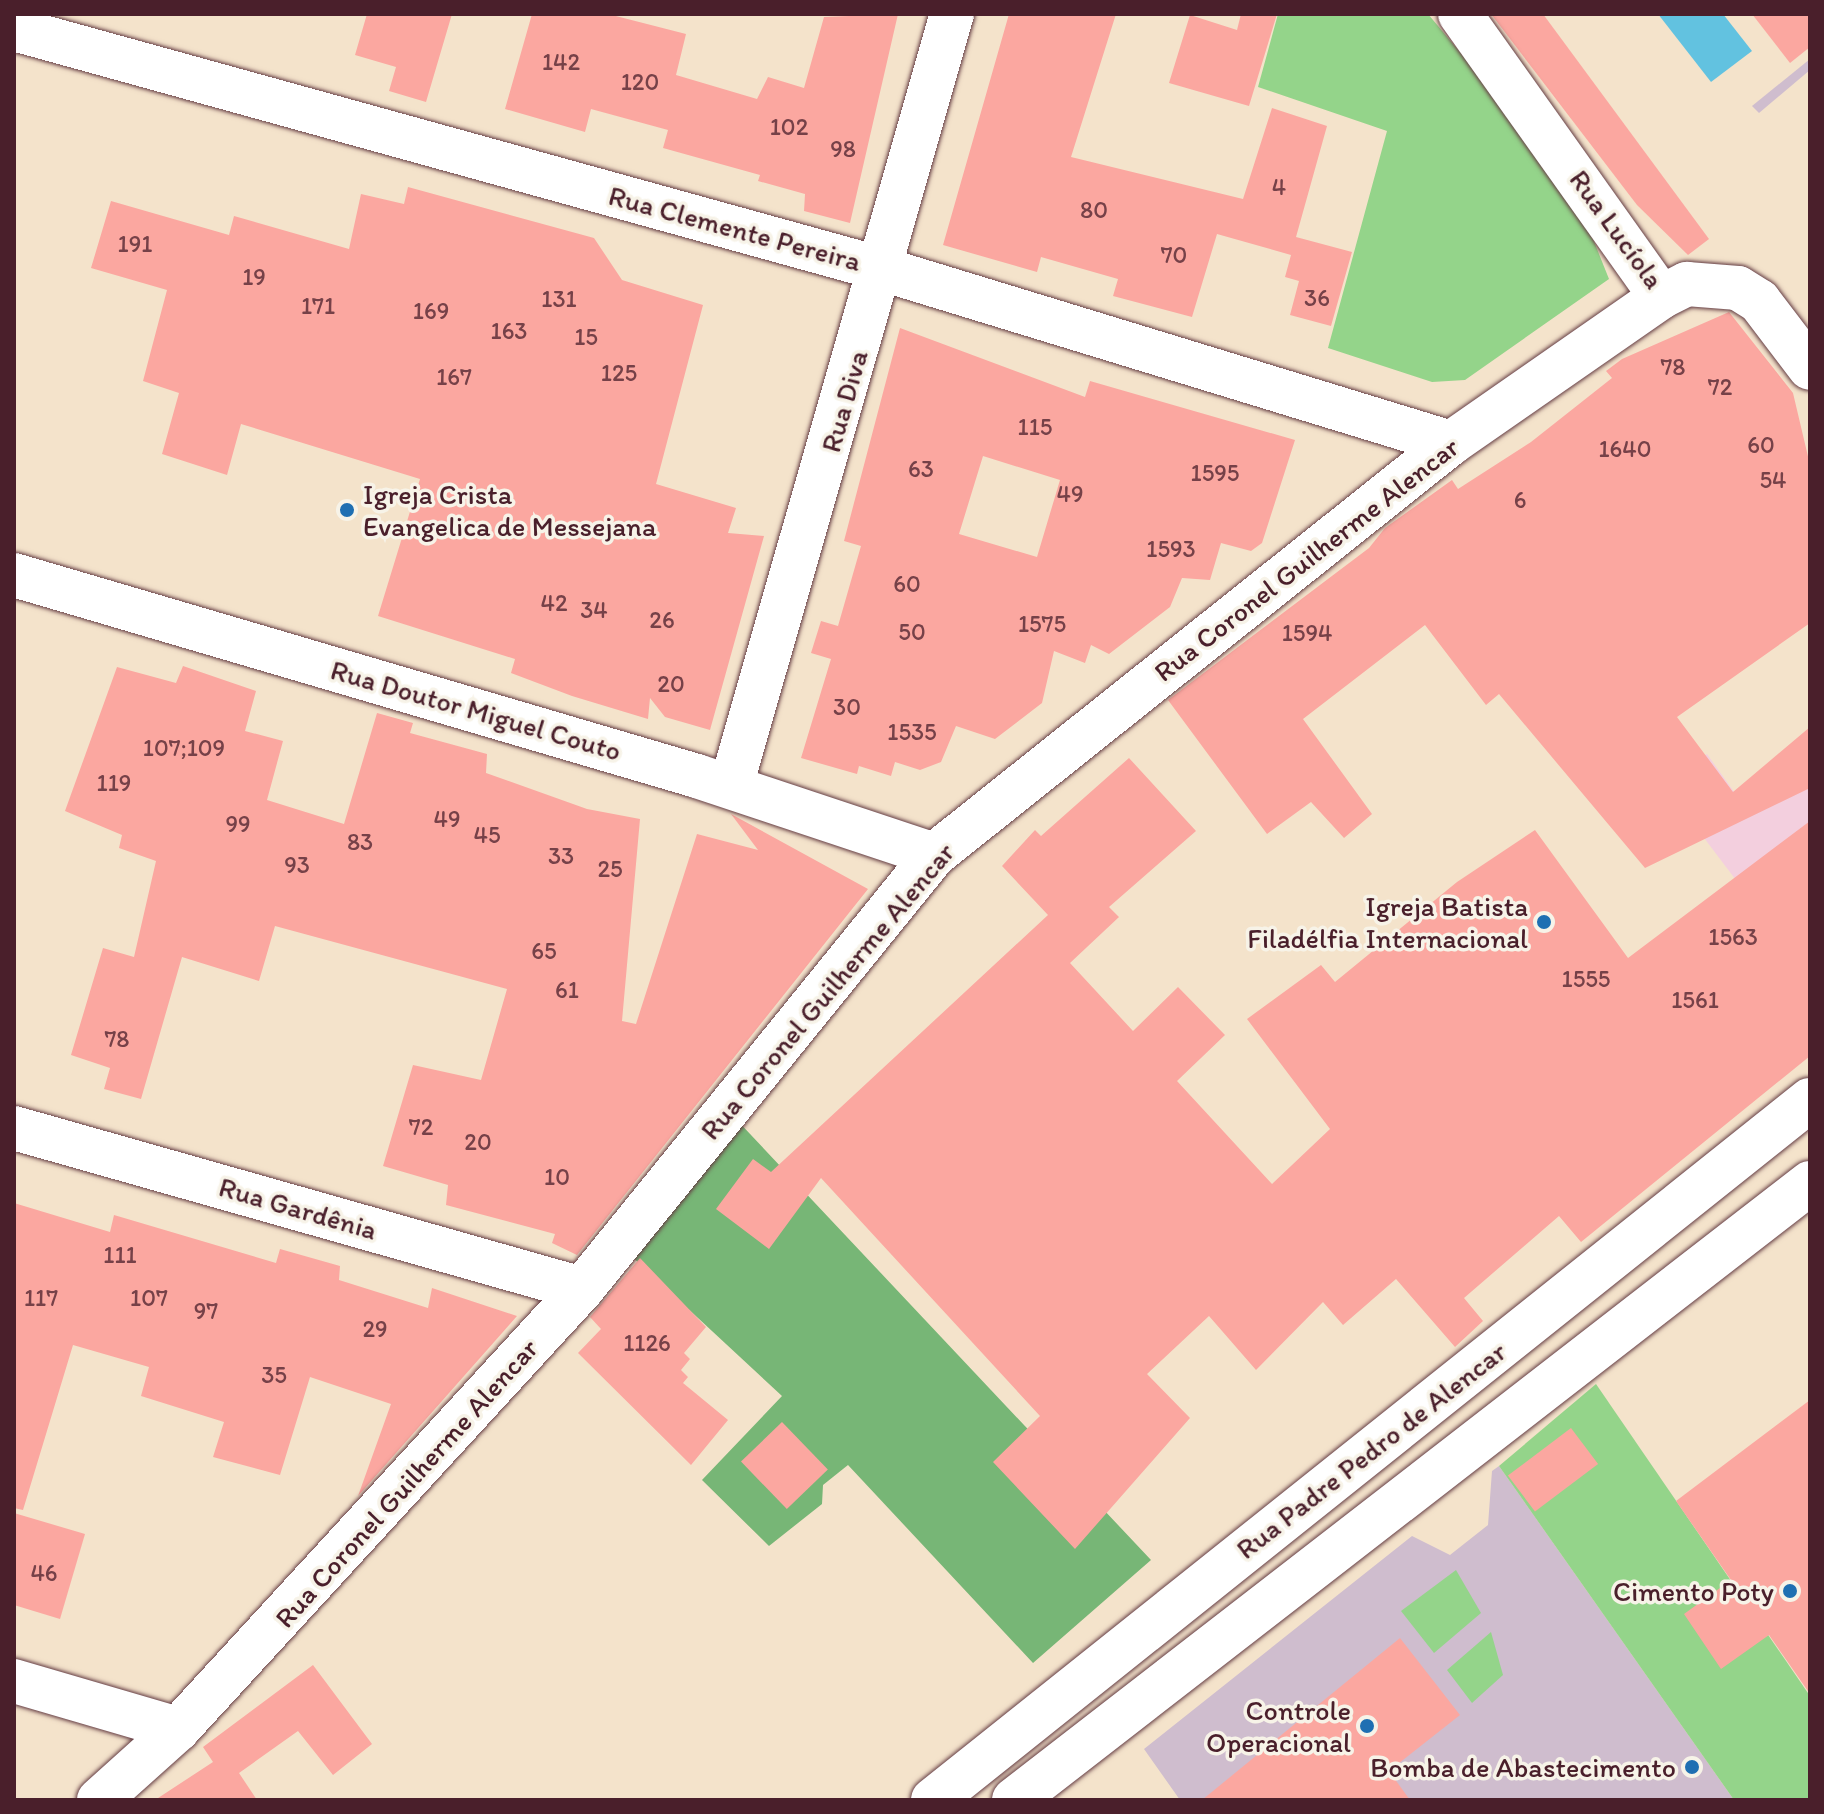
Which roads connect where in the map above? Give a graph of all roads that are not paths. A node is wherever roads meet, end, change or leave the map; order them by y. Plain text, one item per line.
1 (952, 14) edge
2 (1460, 14) edge
3 (14, 29) edge
4 (882, 269) junction
5 (1661, 297) junction
6 (1810, 368) edge
7 (1451, 443) junction
8 (14, 575) edge
9 (731, 786) junction
10 (934, 855) junction
11 (1810, 1100) edge
12 (14, 1128) edge
13 (1810, 1183) edge
14 (582, 1289) junction
15 (1364, 1456) junction
16 (1399, 1501) junction
17 (14, 1681) edge
18 (178, 1729) junction
19 (99, 1800) edge
20 (933, 1800) edge
21 (1014, 1800) edge

1 - 4 street, Rua Diva
2 - 5 street, Rua Lucíola
3 - 4 street, Rua Clemente Pereira
4 - 7 street, Rua Clemente Pereira
4 - 9 street, Rua Diva
5 - 6 street, Rua Lucíola
5 - 7 street, Rua Coronel Guilherme Alencar
7 - 10 street, Rua Coronel Guilherme Alencar
8 - 9 street, Rua Doutor Miguel Couto
9 - 10 street, Rua Doutor Miguel Couto
10 - 14 street, Rua Coronel Guilherme Alencar
11 - 15 street, Rua Padre Pedro de Alencar
12 - 14 street, Rua Gardênia
13 - 16 street, Rua Padre Pedro de Alencar
14 - 18 street, Rua Coronel Guilherme Alencar
15 - 16 street
15 - 20 street, Rua Padre Pedro de Alencar
16 - 21 street, Rua Padre Pedro de Alencar
17 - 18 street
18 - 19 street, Rua Coronel Guilherme Alencar

